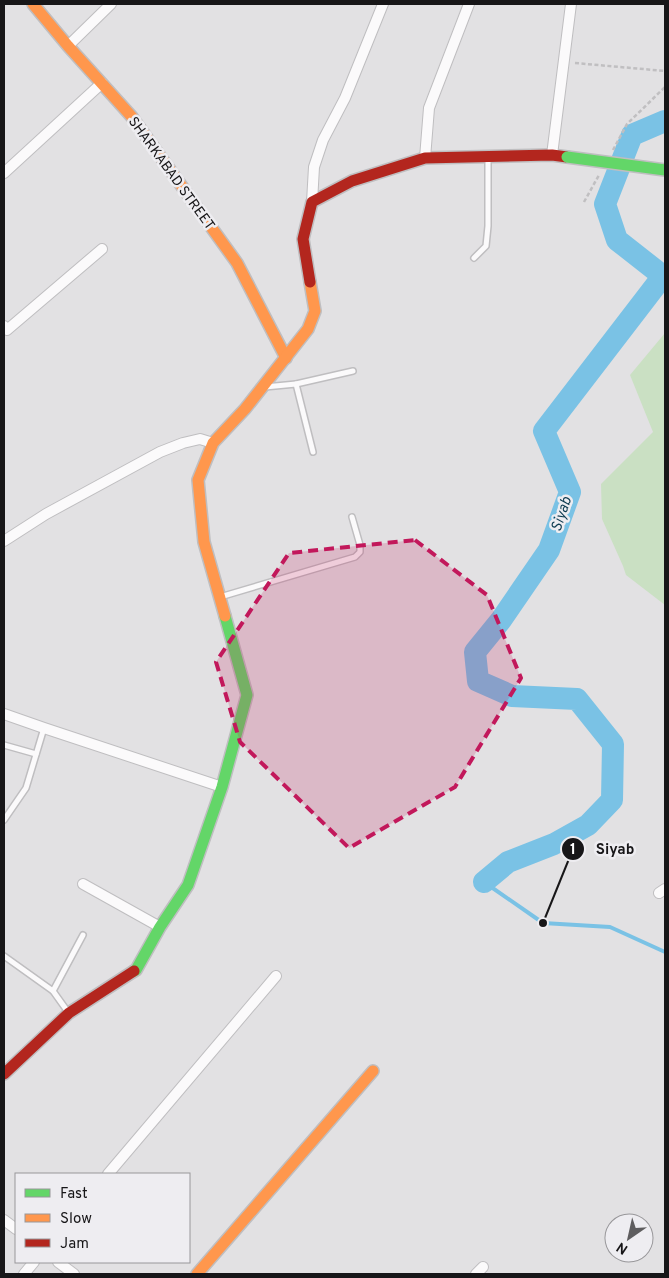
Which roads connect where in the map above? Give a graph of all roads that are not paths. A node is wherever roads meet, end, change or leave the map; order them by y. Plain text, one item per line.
1 (33, 4) edge
2 (111, 4) edge
3 (383, 4) edge
4 (469, 4) edge
5 (571, 4) edge
6 (68, 46) junction
7 (102, 83) junction
8 (552, 155) junction
9 (488, 156) junction
10 (425, 158) junction
11 (665, 170) edge
12 (4, 173) edge
13 (312, 202) junction
14 (102, 249) dead end
15 (474, 258) dead end
16 (4, 326) edge
17 (286, 358) junction
18 (353, 371) dead end
19 (296, 384) junction
20 (262, 388) junction
21 (213, 443) junction
22 (313, 452) dead end
23 (352, 517) dead end
24 (4, 541) edge
25 (220, 597) junction
26 (4, 714) edge
27 (44, 728) junction
28 (4, 745) edge
29 (36, 754) junction
30 (222, 787) junction
31 (4, 820) edge
32 (83, 884) dead end
33 (160, 927) junction
34 (83, 935) dead end
35 (4, 956) edge
36 (276, 976) dead end
37 (53, 991) junction
38 (68, 1013) junction
39 (373, 1071) dead end
40 (4, 1074) edge
41 (109, 1173) edge
42 (4, 1220) edge
43 (15, 1229) edge
44 (33, 1263) edge
45 (59, 1263) edge
46 (24, 1274) edge
47 (74, 1274) edge
48 (197, 1274) edge

1 - 6 street, SHARKABAD STREET
2 - 6 street
3 - 13 street
4 - 10 street
5 - 8 street
6 - 7 street, SHARKABAD STREET
7 - 12 street
7 - 17 street, SHARKABAD STREET
8 - 9 street
8 - 11 street, bridge
9 - 10 street
9 - 15 lane
10 - 13 street
13 - 17 street
14 - 16 street
17 - 20 street
18 - 19 lane
19 - 20 lane
19 - 22 lane
20 - 21 street
21 - 24 street
21 - 25 street
23 - 25 lane
25 - 30 street
26 - 27 street
27 - 29 lane
27 - 30 street
28 - 29 lane
29 - 31 lane
30 - 33 street
32 - 33 street
33 - 38 street
34 - 37 lane
35 - 37 lane
36 - 41 street
37 - 38 lane
38 - 40 street
39 - 48 street
42 - 43 street
44 - 46 street
45 - 47 street

